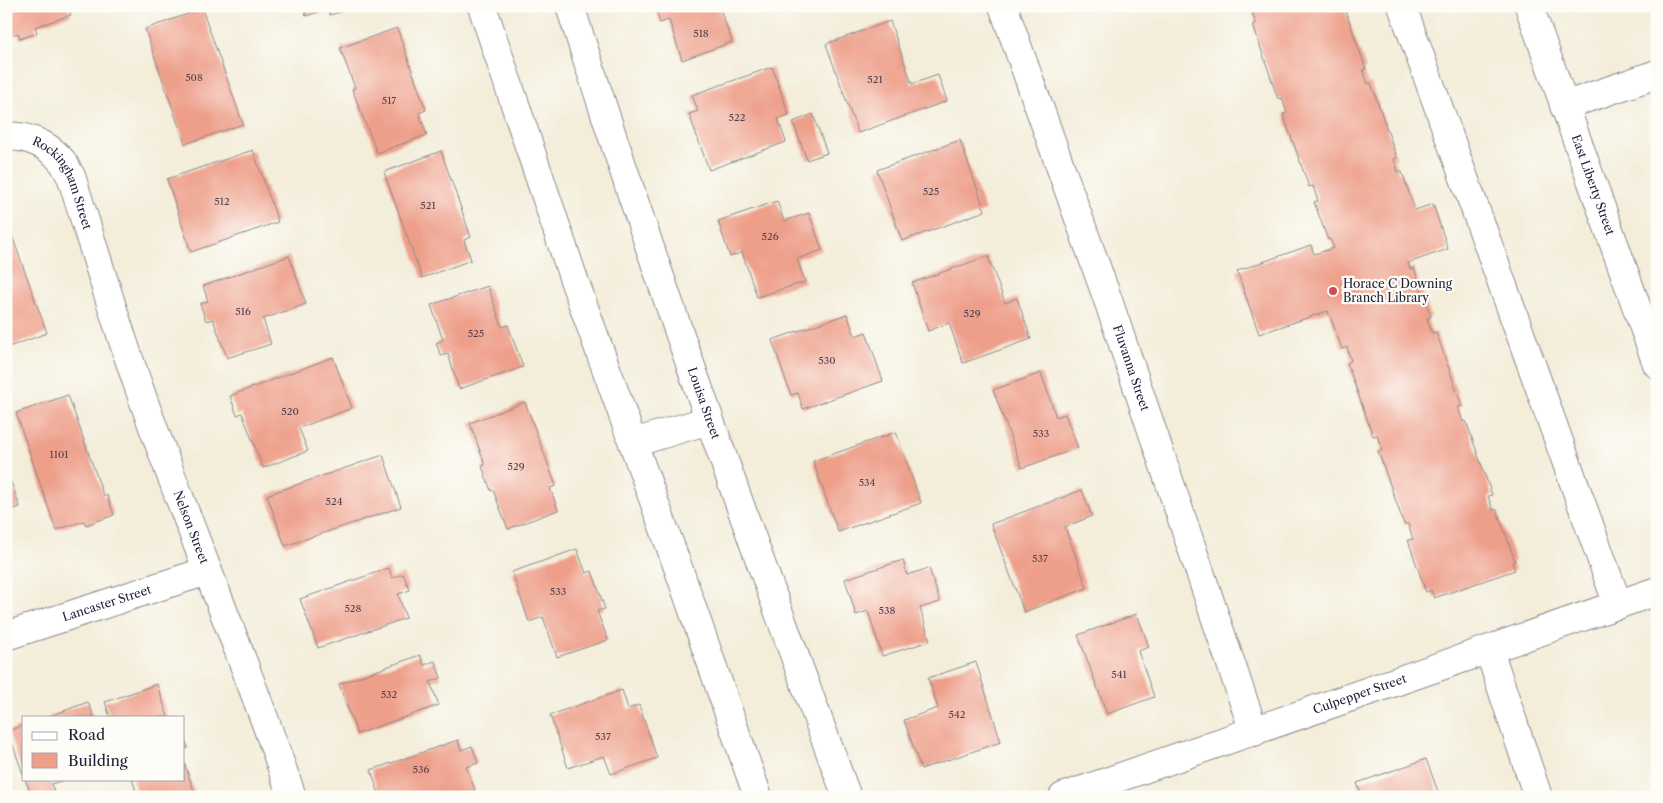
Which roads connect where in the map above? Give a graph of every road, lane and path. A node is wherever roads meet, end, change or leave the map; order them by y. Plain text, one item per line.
1 (482, 6) edge
2 (570, 6) edge
3 (1003, 6) edge
4 (1402, 6) edge
5 (1529, 6) edge
6 (1657, 74) edge
7 (1564, 106) junction
8 (6, 137) edge
9 (97, 257) joint
10 (1657, 364) edge
11 (709, 420) junction
12 (633, 444) junction
13 (207, 571) junction
14 (1657, 591) edge
15 (1618, 605) junction
16 (6, 636) edge
17 (1488, 650) junction
18 (1254, 732) junction
19 (292, 797) edge
20 (758, 797) edge
21 (846, 797) edge
22 (1063, 797) edge
23 (1538, 797) edge

1 - 12 street
2 - 11 street, Louisa Street
3 - 18 street, Fluvanna Street
4 - 15 street
5 - 7 street, East Liberty Street
6 - 7 street
7 - 10 street, East Liberty Street
8 - 9 street, Rockingham Street
9 - 13 street, Nelson Street
11 - 12 street
11 - 21 street, Louisa Street
12 - 20 street
13 - 16 street, Lancaster Street
13 - 19 street, Nelson Street
14 - 15 street, Culpepper Street
15 - 17 street, Culpepper Street
17 - 18 street, Culpepper Street
17 - 23 street
18 - 22 street, Culpepper Street

